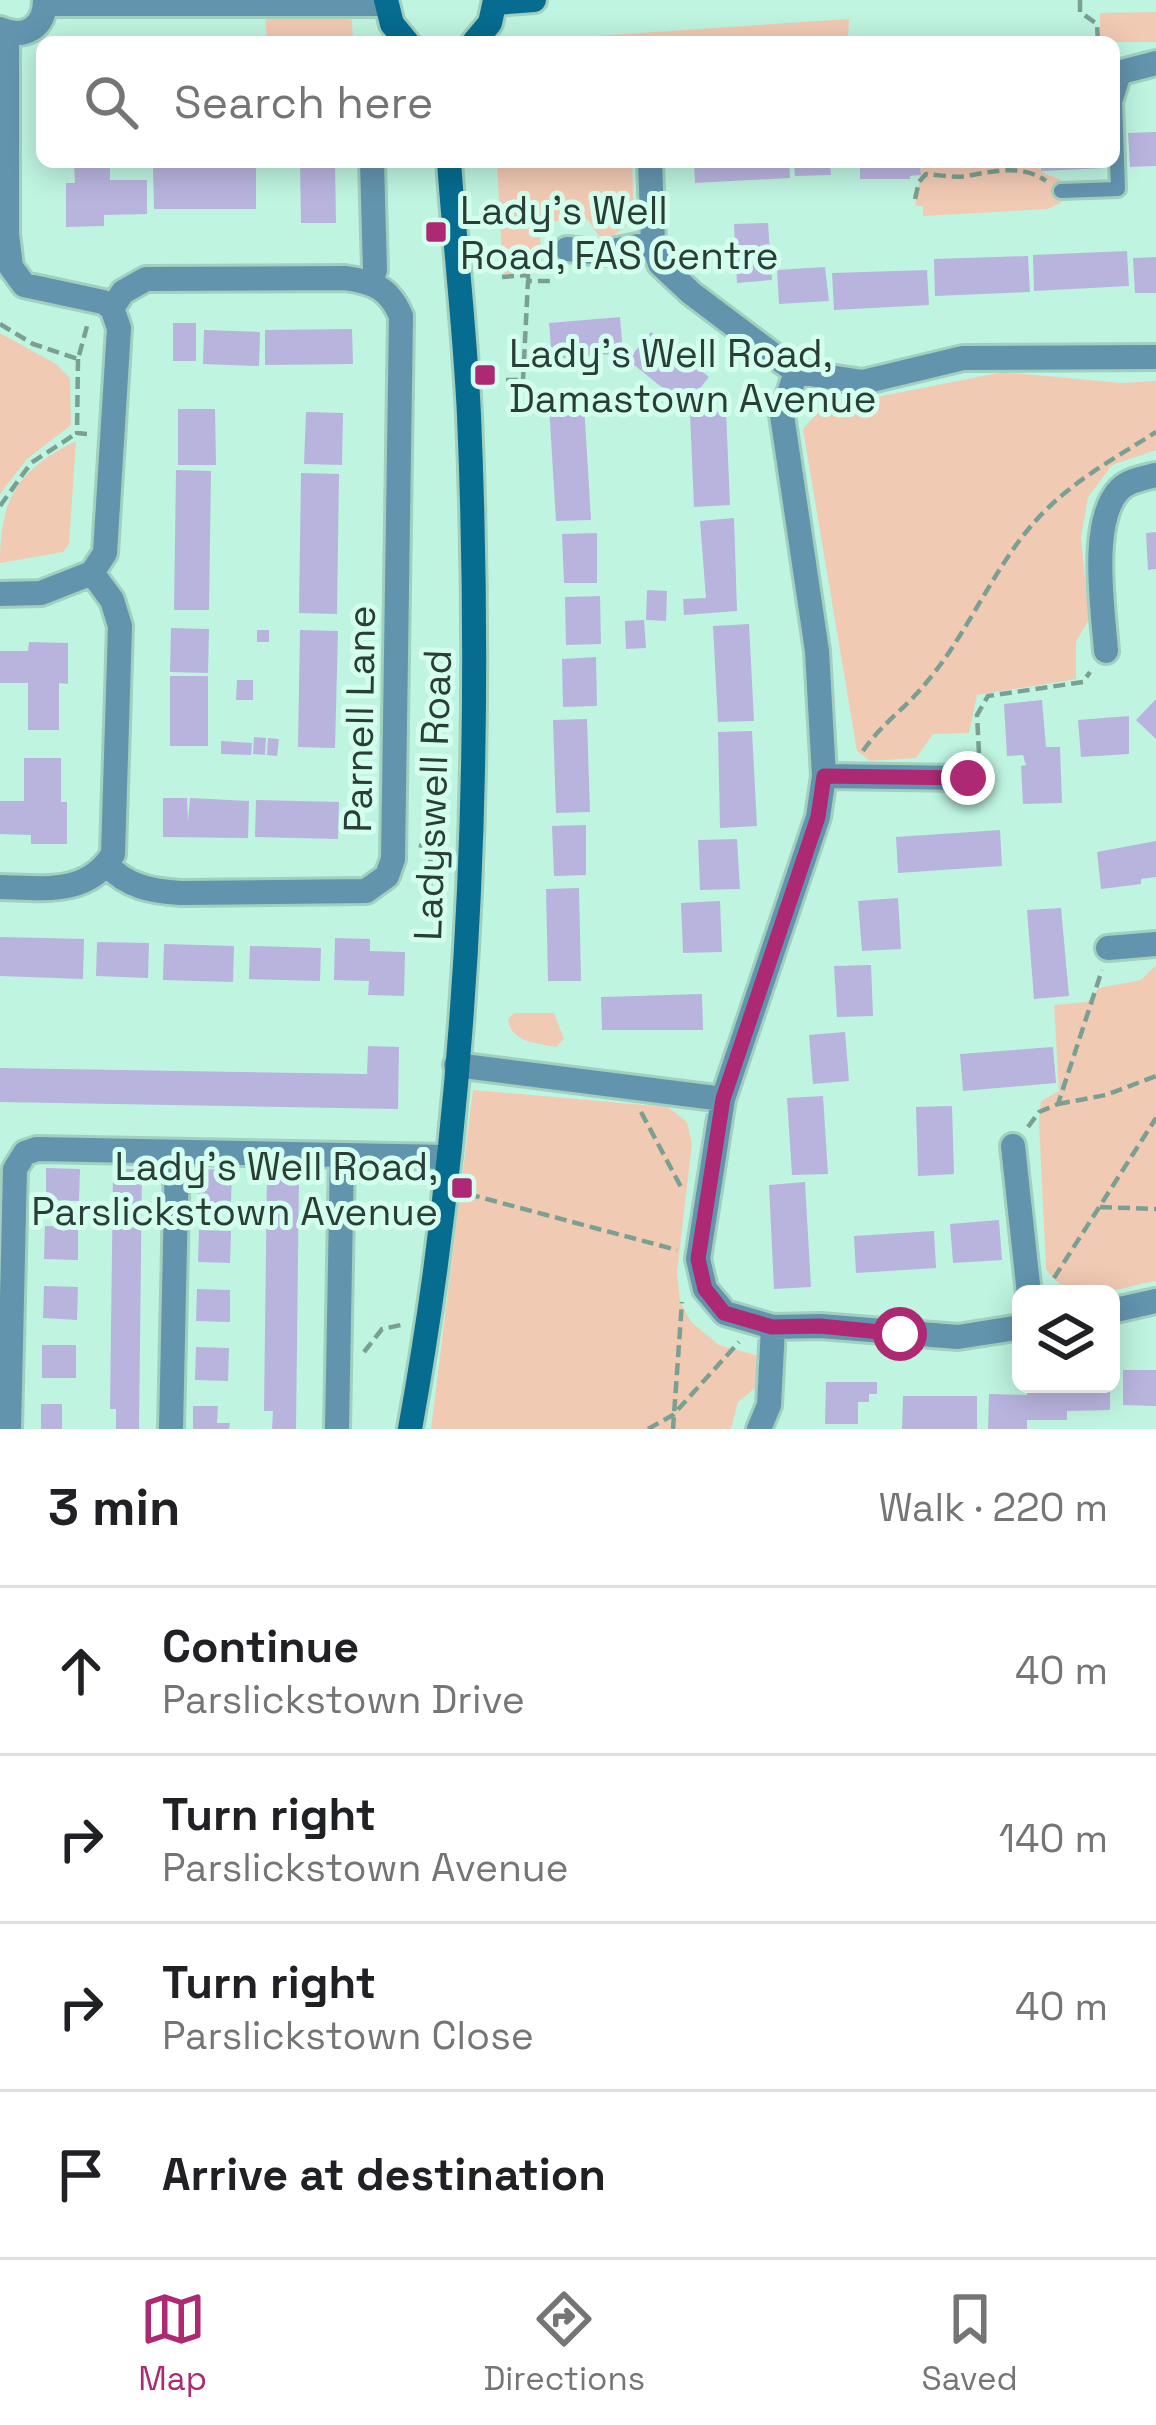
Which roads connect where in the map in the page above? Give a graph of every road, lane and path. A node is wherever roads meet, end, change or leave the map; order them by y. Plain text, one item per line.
1 (534, 0) edge
2 (1079, 0) edge
3 (45, 2) edge
4 (386, 2) edge
5 (495, 2) edge
6 (4, 31) edge
7 (402, 36) edge
8 (479, 36) edge
9 (1098, 36) edge
10 (1156, 63) edge
11 (1125, 71) joint
12 (1120, 86) edge
13 (372, 168) edge
14 (449, 168) edge
15 (650, 168) edge
16 (1117, 168) edge
17 (1060, 191) joint
18 (915, 199) dead end
19 (653, 243) junction
20 (567, 249) dead end
21 (502, 277) dead end
22 (554, 280) dead end
23 (528, 281) junction
24 (371, 282) junction
25 (103, 303) junction
26 (0, 324) edge
27 (1156, 357) edge
28 (78, 359) junction
29 (796, 372) junction
30 (506, 380) dead end
31 (1156, 431) edge
32 (77, 433) junction
33 (113, 437) junction
34 (1156, 475) edge
35 (0, 506) edge
36 (92, 573) junction
37 (0, 594) edge
38 (1106, 651) joint
39 (835, 776) junction
40 (968, 778) joint
41 (418, 826) dead end
42 (107, 866) junction
43 (0, 887) edge
44 (466, 899) junction
45 (1156, 944) edge
46 (1108, 948) joint
47 (456, 1065) junction
48 (1156, 1076) edge
49 (627, 1086) junction
50 (723, 1099) junction
51 (1058, 1104) junction
52 (1156, 1118) edge
53 (1013, 1146) joint
54 (177, 1154) junction
55 (342, 1155) junction
56 (448, 1157) junction
57 (444, 1190) junction
58 (688, 1200) dead end
59 (1100, 1207) junction
60 (1156, 1209) edge
61 (699, 1252) junction
62 (1053, 1281) dead end
63 (1028, 1285) edge
64 (682, 1290) dead end
65 (1156, 1301) edge
66 (1120, 1309) edge
67 (430, 1321) junction
68 (772, 1327) junction
69 (1012, 1329) edge
70 (739, 1342) dead end
71 (338, 1377) junction
72 (674, 1415) junction
73 (9, 1429) edge
74 (171, 1429) edge
75 (337, 1429) edge
76 (410, 1429) edge
77 (648, 1429) edge
78 (673, 1429) edge
79 (759, 1429) edge

1 - 5 street
2 - 9 path
3 - 4 street
3 - 6 street
4 - 7 street
5 - 8 street
6 - 25 street
10 - 11 street
11 - 12 lane
13 - 24 street
14 - 44 street, Ladyswell Road
15 - 19 street
16 - 17 lane
17 - 18 path
19 - 20 street
19 - 29 street
21 - 23 path
22 - 23 path
23 - 30 path
24 - 25 street
24 - 42 street, Parnell Lane
25 - 28 path
25 - 33 street
26 - 28 path
27 - 29 street
28 - 32 path
29 - 39 street
31 - 39 path
32 - 33 path
32 - 35 path
33 - 36 street
34 - 38 street
36 - 37 street
36 - 42 street
38 - 40 path
39 - 40 street
39 - 50 street
41 - 44 path
42 - 43 street
44 - 47 street, Ladyswell Road
45 - 46 street
46 - 51 path
47 - 49 street
47 - 56 street, Ladyswell Road
48 - 51 path
49 - 50 street
49 - 58 path
50 - 61 street
51 - 53 path
52 - 59 path
53 - 63 street
54 - 55 street
54 - 73 street
54 - 74 street
55 - 56 street
55 - 71 street
56 - 57 street, Ladyswell Road
57 - 61 path
57 - 67 street, Ladyswell Road
59 - 60 path
59 - 62 path
61 - 68 street
64 - 72 path
65 - 66 street
67 - 71 path
67 - 76 street, Ladyswell Road
68 - 69 street
68 - 79 street
70 - 72 path
71 - 75 street
72 - 77 path
72 - 78 path

